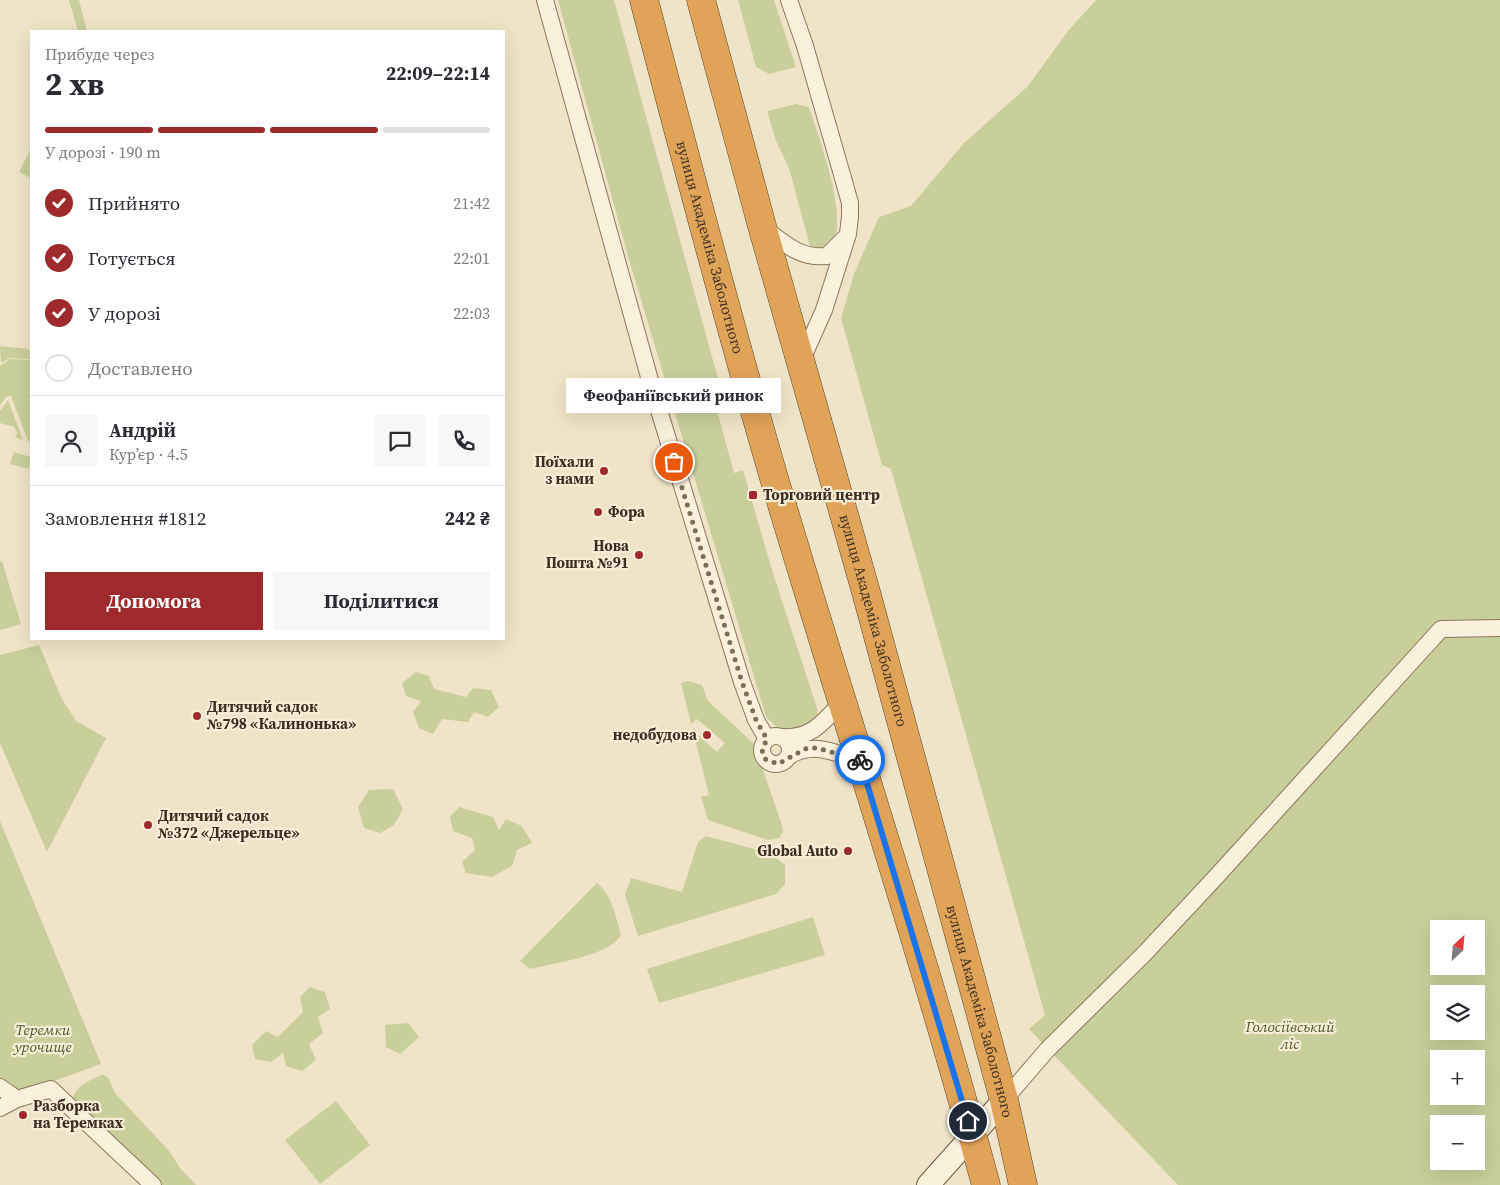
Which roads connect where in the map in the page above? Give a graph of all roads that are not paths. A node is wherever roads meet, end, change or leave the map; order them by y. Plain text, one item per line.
1 (545, 0) edge
2 (644, 0) edge
3 (702, 0) edge
4 (789, 0) edge
5 (762, 226) junction
6 (848, 234) junction
7 (800, 364) junction
8 (1500, 628) edge
9 (843, 701) junction
10 (775, 738) junction
11 (789, 756) junction
12 (861, 761) junction
13 (0, 1087) edge
14 (17, 1099) junction
15 (1004, 1100) junction
16 (0, 1108) edge
17 (973, 1136) junction
18 (153, 1185) edge
19 (928, 1185) edge
20 (986, 1185) edge
21 (1023, 1185) edge

1 - 10 street
2 - 9 highway, вулиця Академіка Заболотного
3 - 5 highway, вулиця Академіка Заболотного
4 - 6 street
5 - 6 street
5 - 7 highway, вулиця Академіка Заболотного
6 - 7 street
7 - 15 highway, вулиця Академіка Заболотного
8 - 15 street
9 - 10 street
9 - 12 highway, вулиця Академіка Заболотного
10 - 11 street
10 - 11 street
11 - 12 street
12 - 17 highway, вулиця Академіка Заболотного
13 - 14 street
14 - 16 street
14 - 18 street
15 - 17 street
15 - 21 highway, вулиця Академіка Заболотного
17 - 19 street
17 - 20 highway, вулиця Академіка Заболотного

